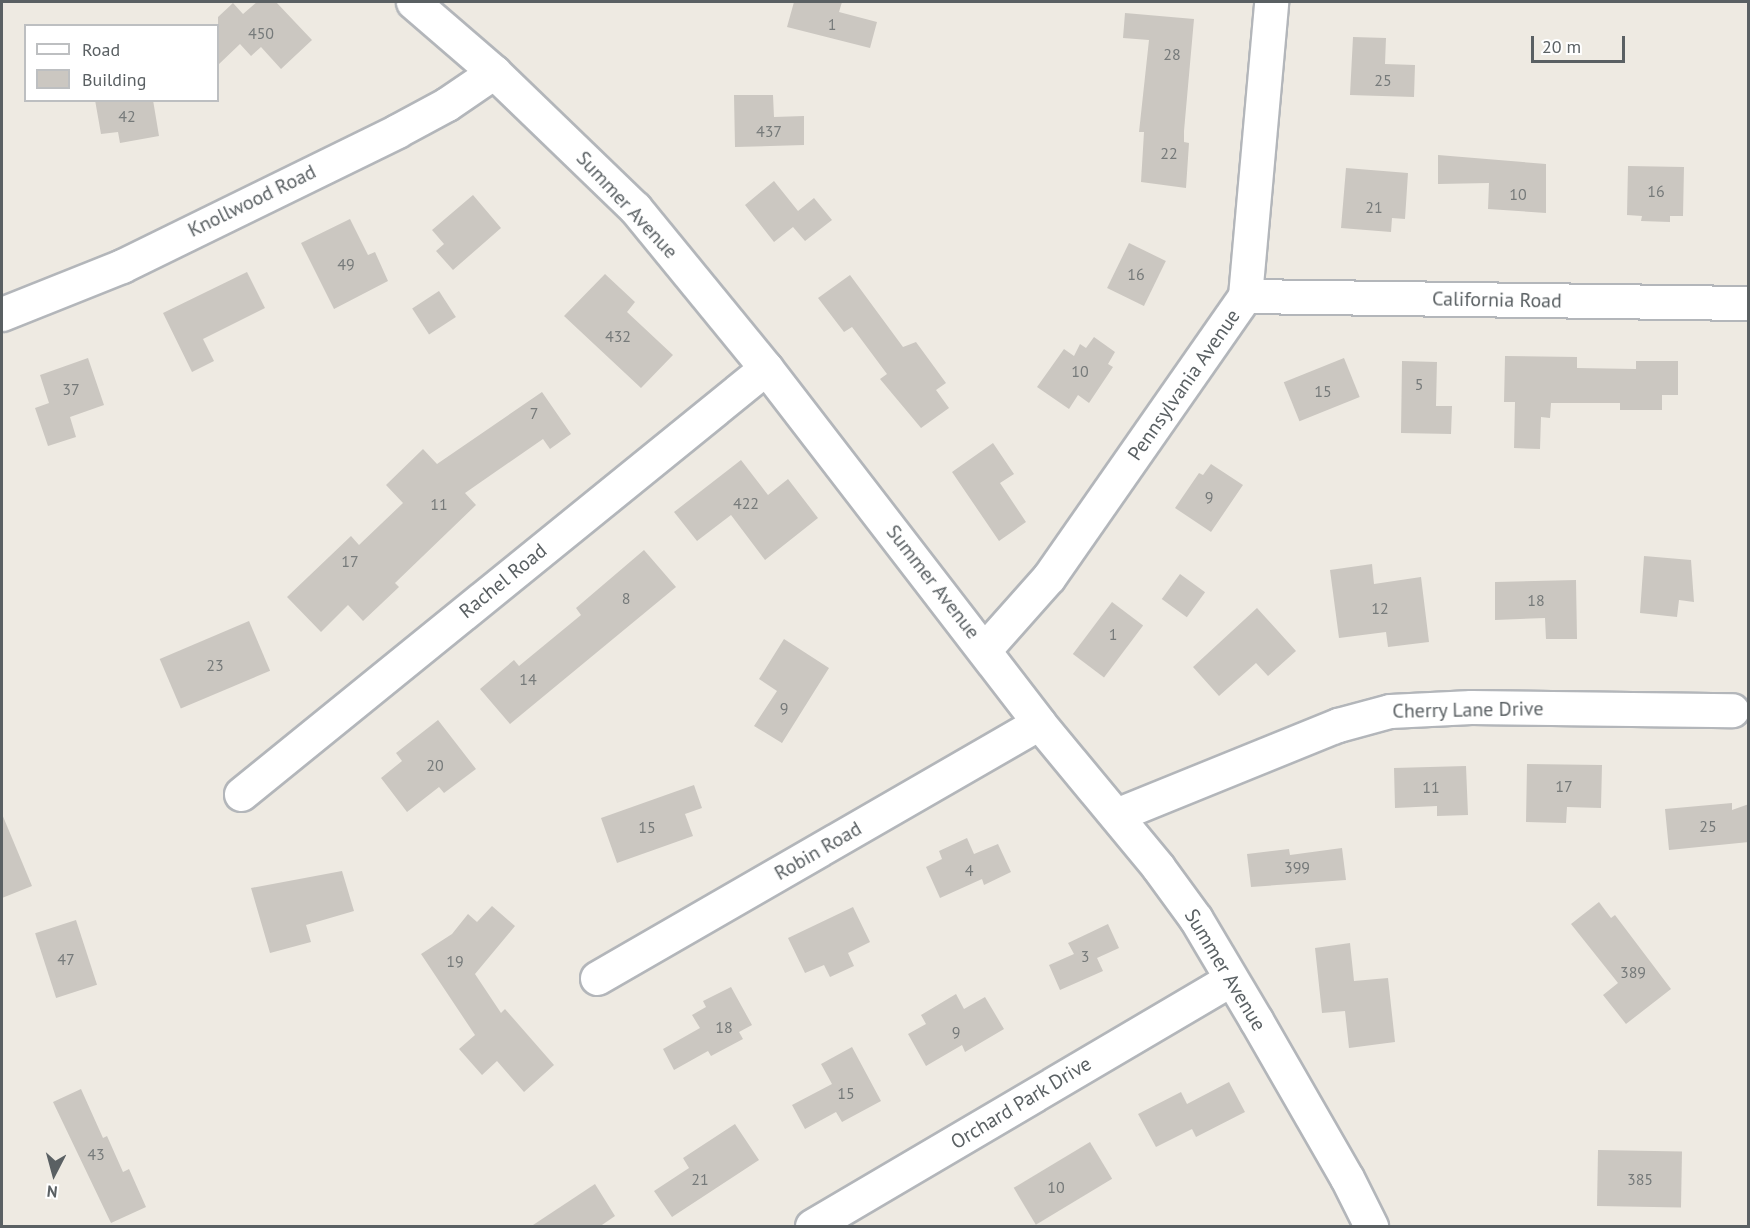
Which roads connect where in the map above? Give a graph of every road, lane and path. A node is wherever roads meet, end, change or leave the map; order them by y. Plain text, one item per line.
1 (413, 2) edge
2 (1271, 2) edge
3 (494, 72) junction
4 (1245, 296) junction
5 (1749, 303) edge
6 (2, 314) edge
7 (766, 368) junction
8 (985, 649) junction
9 (1732, 710) dead end
10 (1039, 723) junction
11 (241, 794) dead end
12 (1116, 815) junction
13 (597, 978) dead end
14 (1231, 979) junction
15 (812, 1227) edge
16 (1371, 1227) edge

1 - 3 street, Summer Avenue
2 - 4 street, Pennsylvania Avenue
3 - 6 street, Knollwood Road
3 - 7 street, Summer Avenue
4 - 5 street, California Road
4 - 8 street, Pennsylvania Avenue
7 - 8 street, Summer Avenue
7 - 11 street, Rachel Road
8 - 10 street, Summer Avenue
9 - 12 street, Cherry Lane Drive
10 - 12 street, Summer Avenue
10 - 13 street, Robin Road
12 - 14 street, Summer Avenue
14 - 15 street, Orchard Park Drive
14 - 16 street, Summer Avenue

